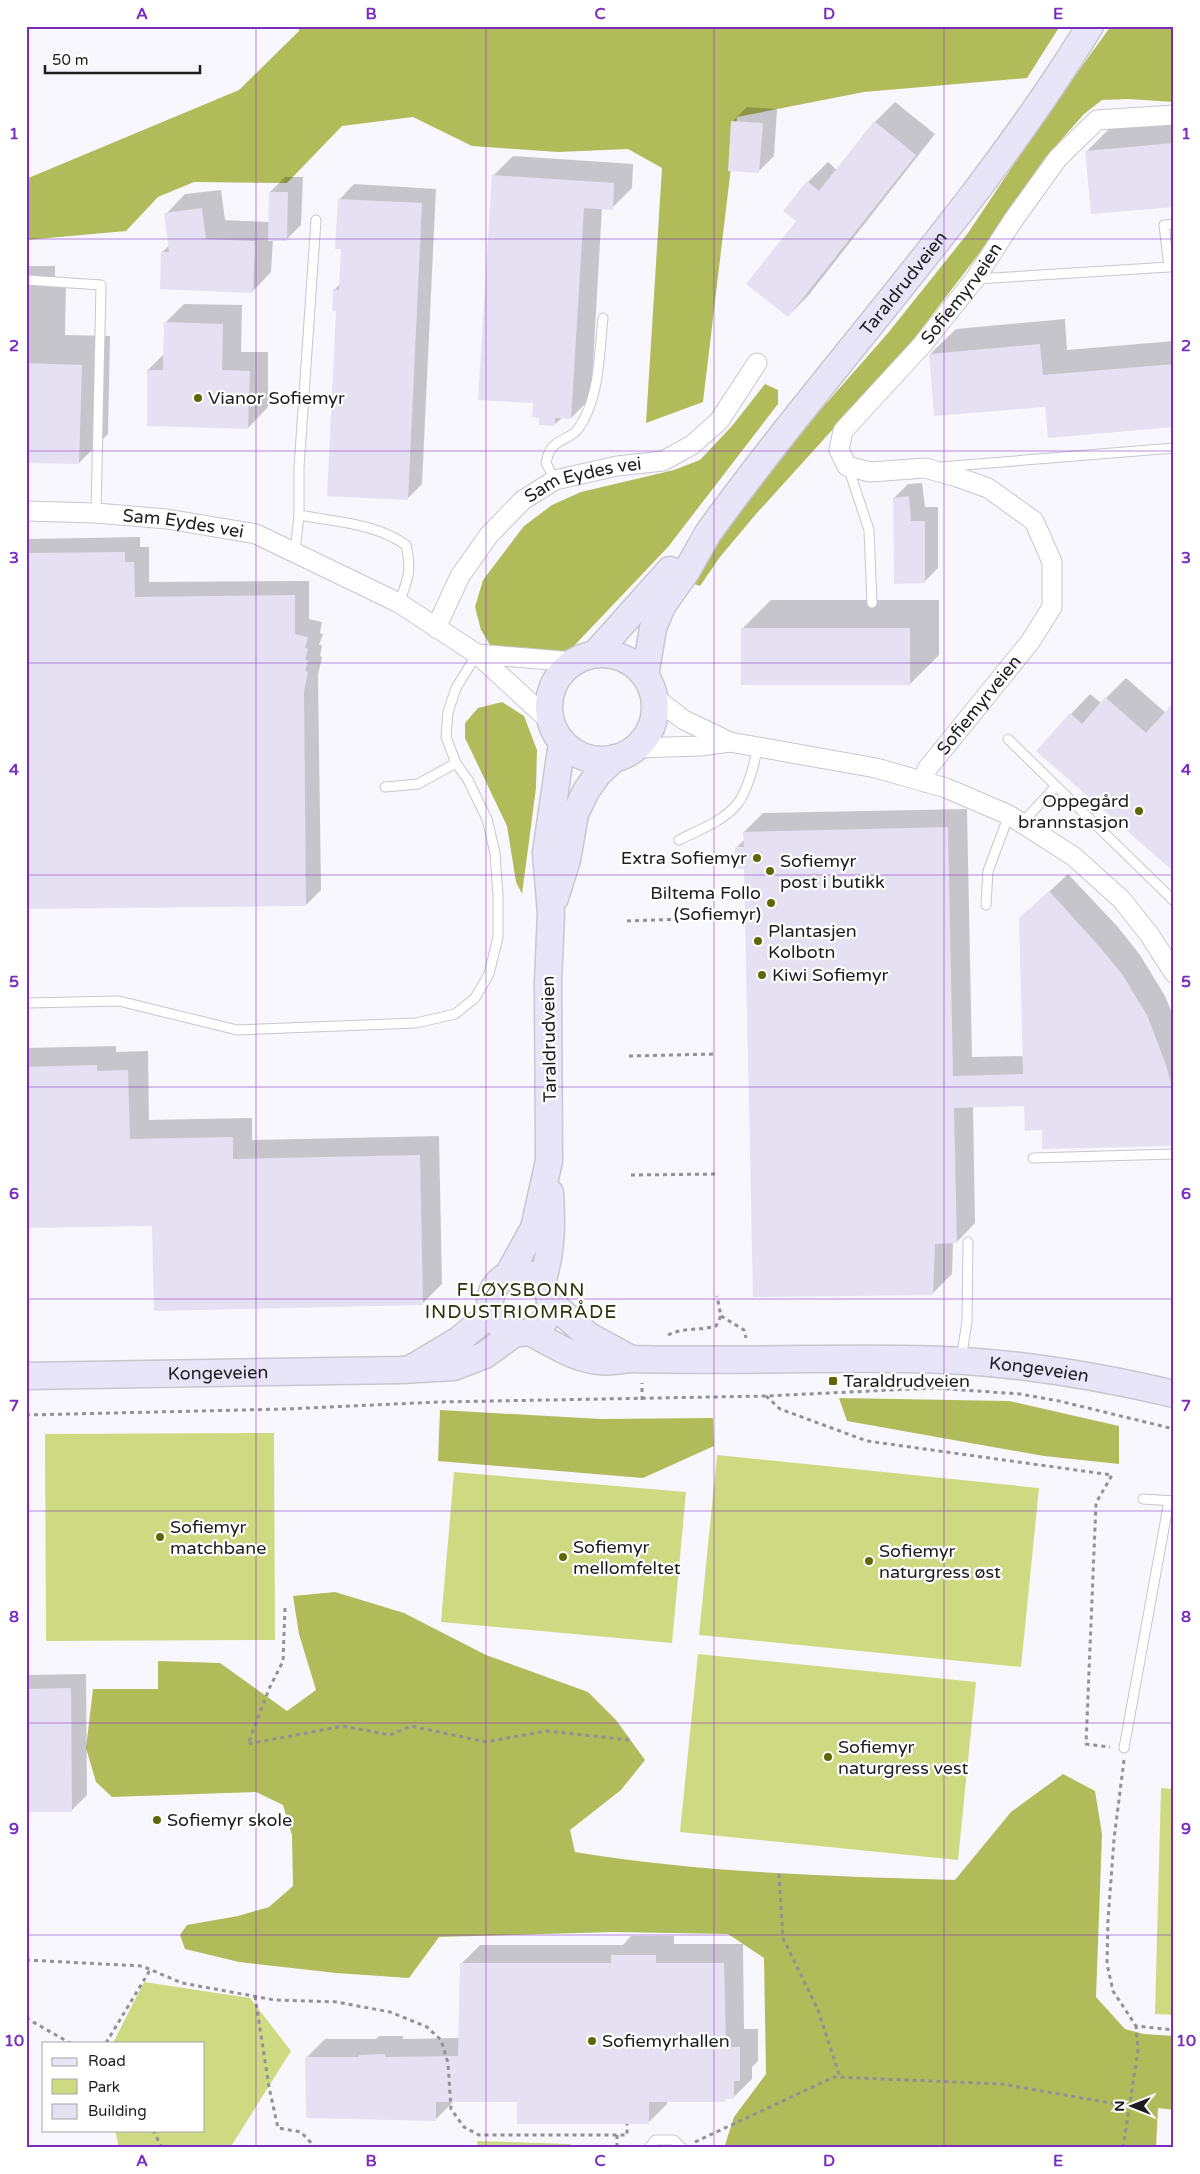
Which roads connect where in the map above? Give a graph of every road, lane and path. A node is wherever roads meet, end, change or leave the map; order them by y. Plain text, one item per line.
1 (1090, 26) edge
2 (1174, 115) edge
3 (316, 220) dead end
4 (1174, 224) edge
5 (975, 279) junction
6 (26, 280) edge
7 (603, 318) dead end
8 (757, 363) dead end
9 (1174, 448) edge
10 (847, 466) junction
11 (925, 468) junction
12 (554, 480) junction
13 (26, 511) edge
14 (96, 513) junction
15 (299, 515) junction
16 (708, 532) junction
17 (294, 552) junction
18 (399, 603) junction
19 (872, 603) dead end
20 (436, 628) junction
21 (477, 654) junction
22 (584, 658) junction
23 (650, 686) junction
24 (557, 732) junction
25 (1008, 739) dead end
26 (730, 742) junction
27 (757, 748) junction
28 (625, 753) junction
29 (456, 763) junction
30 (922, 781) junction
31 (1056, 786) junction
32 (385, 787) dead end
33 (1016, 819) junction
34 (679, 840) dead end
35 (1174, 901) edge
36 (986, 905) dead end
37 (551, 913) junction
38 (712, 918) dead end
39 (626, 921) dead end
40 (1174, 972) edge
41 (26, 1003) edge
42 (716, 1054) dead end
43 (629, 1056) dead end
44 (1174, 1154) edge
45 (1033, 1158) dead end
46 (549, 1165) junction
47 (718, 1174) dead end
48 (631, 1175) dead end
49 (968, 1242) dead end
50 (508, 1275) junction
51 (546, 1292) junction
52 (717, 1296) dead end
53 (491, 1313) junction
54 (721, 1316) junction
55 (522, 1333) junction
56 (662, 1339) dead end
57 (746, 1339) dead end
58 (961, 1360) junction
59 (410, 1369) junction
60 (637, 1370) junction
61 (26, 1376) edge
62 (1174, 1394) edge
63 (766, 1396) junction
64 (642, 1400) junction
65 (26, 1415) edge
66 (1174, 1429) edge
67 (1143, 1499) dead end
68 (1172, 1501) edge
69 (285, 1608) dead end
70 (630, 1740) dead end
71 (1124, 1748) junction
72 (779, 1874) dead end
73 (26, 1960) edge
74 (150, 1970) junction
75 (255, 1996) junction
76 (26, 2018) edge
77 (1136, 2026) junction
78 (1174, 2030) edge
79 (68, 2042) edge
80 (108, 2042) edge
81 (840, 2077) junction
82 (1128, 2106) junction
83 (627, 2124) dead end
84 (154, 2132) edge
85 (617, 2135) junction
86 (693, 2144) dead end
87 (162, 2148) edge
88 (316, 2148) edge
89 (617, 2148) edge
90 (649, 2148) edge
91 (682, 2148) edge
92 (1122, 2148) edge

1 - 16 main road, Taraldrudveien
2 - 5 street, Sofiemyrveien
3 - 15 lane
4 - 5 lane
5 - 10 street, Sofiemyrveien
6 - 14 lane
7 - 12 lane
8 - 12 street, Sam Eydes vei
9 - 11 lane, Sofiemyrveien
10 - 11 street, Sofiemyrveien
10 - 19 lane
11 - 30 street, Sofiemyrveien
12 - 20 street, Sam Eydes vei
13 - 14 street, Sam Eydes vei
14 - 17 street, Sam Eydes vei
15 - 17 lane
15 - 18 lane
16 - 22 main road, Taraldrudveien
16 - 23 main road, Taraldrudveien
17 - 18 street, Sam Eydes vei
18 - 20 street, Sam Eydes vei
20 - 21 street, Sam Eydes vei
21 - 22 street, Sam Eydes vei
21 - 24 street, Sam Eydes vei
21 - 29 lane
22 - 23 main road
22 - 24 main road
23 - 26 street
23 - 28 main road
24 - 28 main road
24 - 37 main road, Taraldrudveien
25 - 31 lane
26 - 27 street
26 - 28 street
27 - 30 street
27 - 34 lane
28 - 37 main road, Taraldrudveien
29 - 32 lane
29 - 41 lane
30 - 33 street
31 - 33 lane
31 - 35 lane
33 - 36 lane
33 - 40 street
37 - 46 main road, Taraldrudveien
38 - 39 path
42 - 43 path
44 - 45 lane
46 - 50 main road, Taraldrudveien
46 - 51 main road, Taraldrudveien
47 - 48 path
49 - 58 lane
50 - 51 main road
50 - 53 main road
51 - 55 main road
51 - 60 main road, Kongeveien
52 - 54 path
53 - 55 main road
53 - 59 main road, Kongeveien
54 - 56 path
54 - 57 path
55 - 59 main road, Kongeveien
55 - 60 main road, Kongeveien
58 - 60 main road, Kongeveien
58 - 62 main road, Kongeveien
59 - 61 main road, Kongeveien
60 - 64 path
63 - 64 path
63 - 66 path
63 - 71 path
64 - 65 path
67 - 68 lane
68 - 71 lane
69 - 70 path
71 - 77 path
72 - 81 path
73 - 74 path
74 - 75 path
74 - 80 path
75 - 85 path
75 - 88 path
76 - 79 path
77 - 78 path
77 - 82 path
81 - 82 path
81 - 86 path
82 - 92 path
83 - 85 path
84 - 87 path
85 - 89 path
90 - 91 lane

